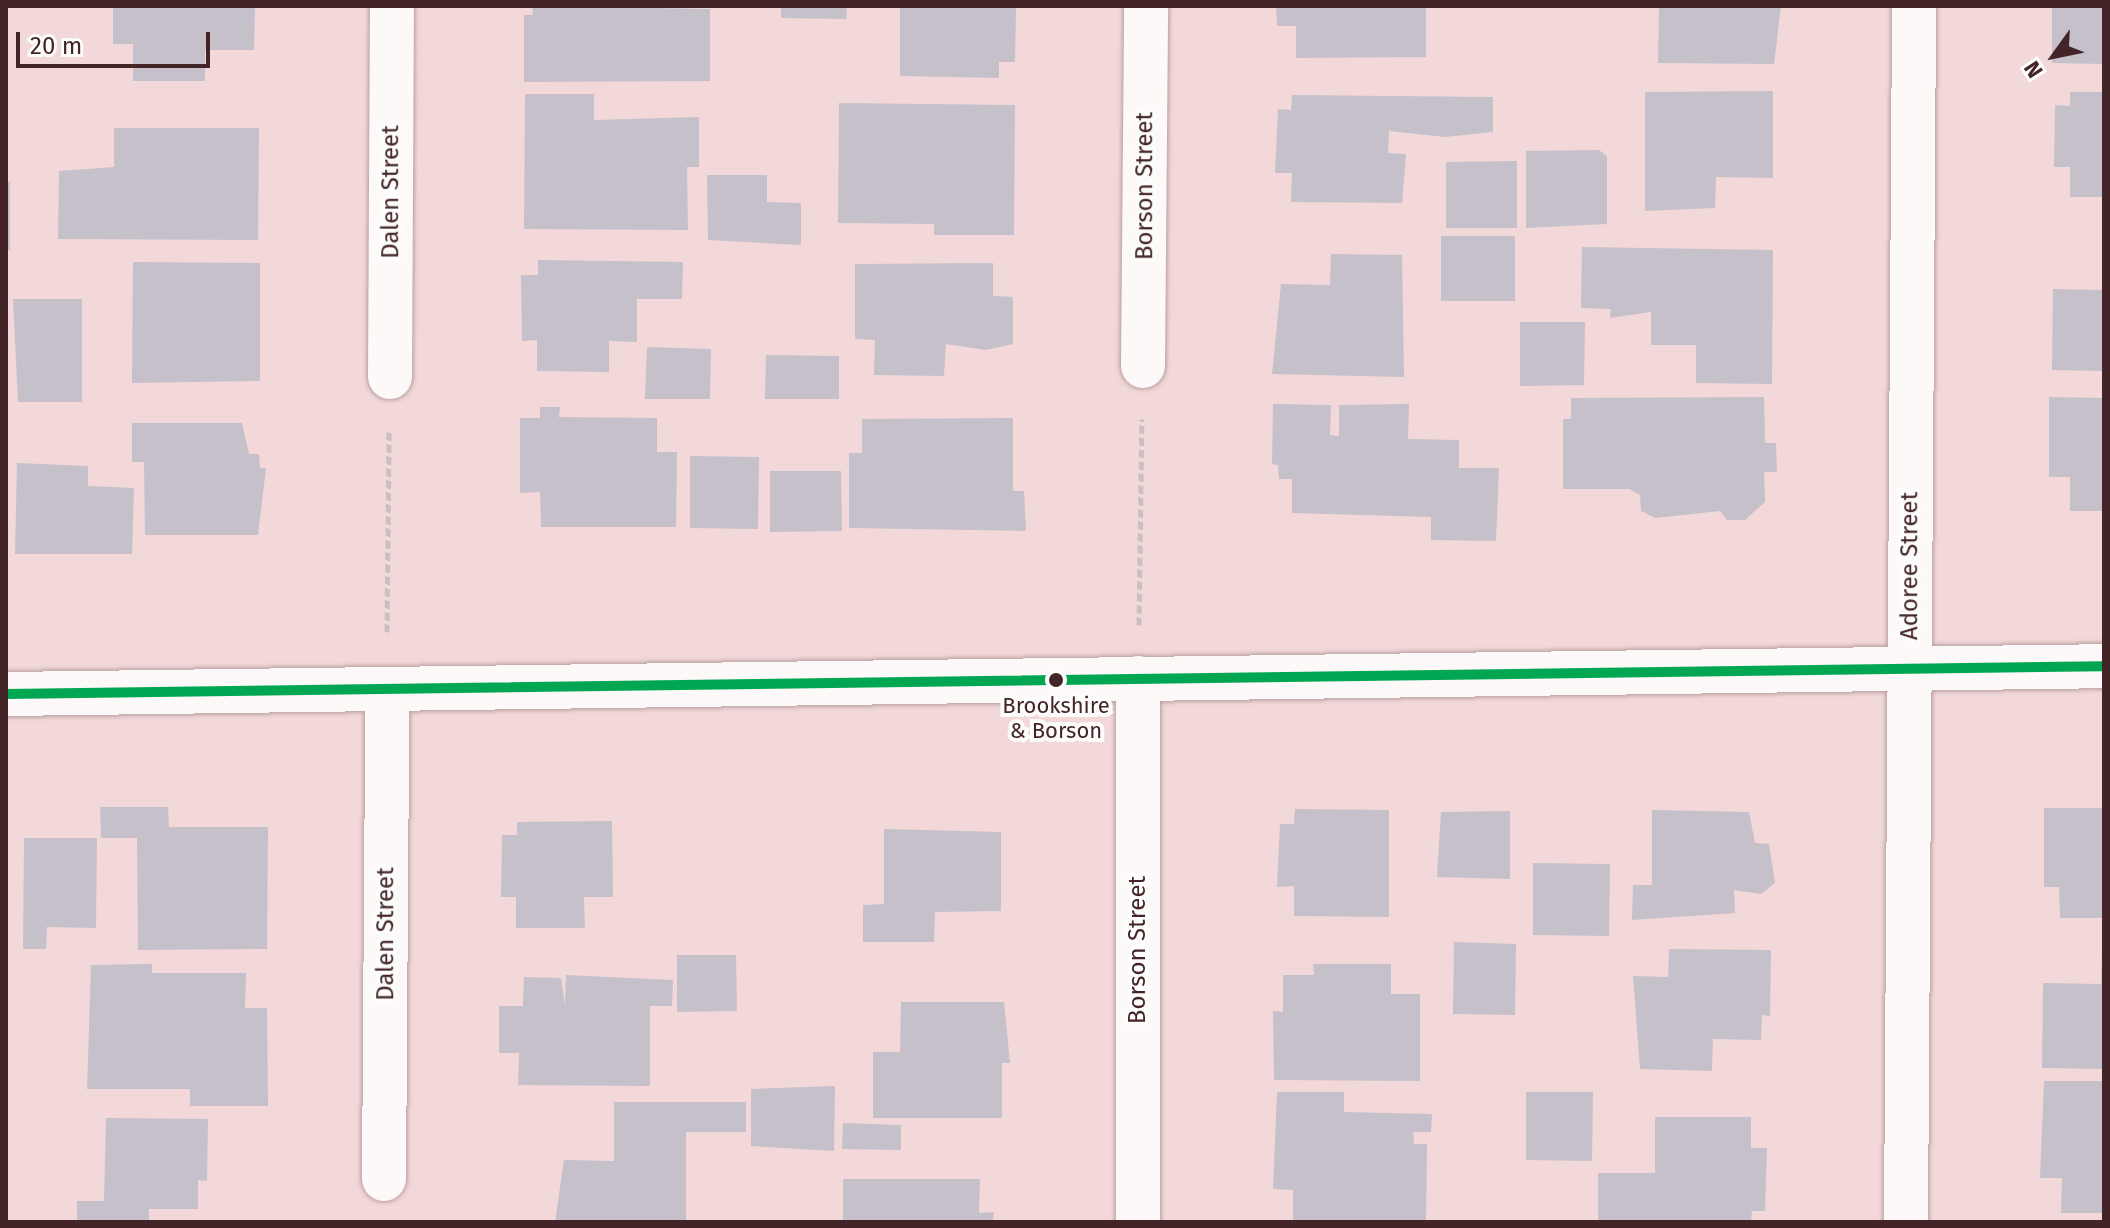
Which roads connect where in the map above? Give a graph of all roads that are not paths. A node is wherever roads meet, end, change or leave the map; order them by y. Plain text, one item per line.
1 (392, 6) edge
2 (1146, 6) edge
3 (1914, 6) edge
4 (1143, 366) road end
5 (390, 377) road end
6 (2104, 666) edge
7 (1910, 670) junction
8 (1138, 678) junction
9 (387, 690) junction
10 (6, 694) edge
11 (384, 1179) dead end
12 (1138, 1222) edge
13 (1906, 1222) edge

1 - 5 street, Dalen Street
2 - 4 street, Borson Street
3 - 7 street, Adoree Street
6 - 7 street
7 - 8 street
7 - 13 street, Adoree Street
8 - 9 street
8 - 12 street, Borson Street
9 - 10 street
9 - 11 street, Dalen Street

